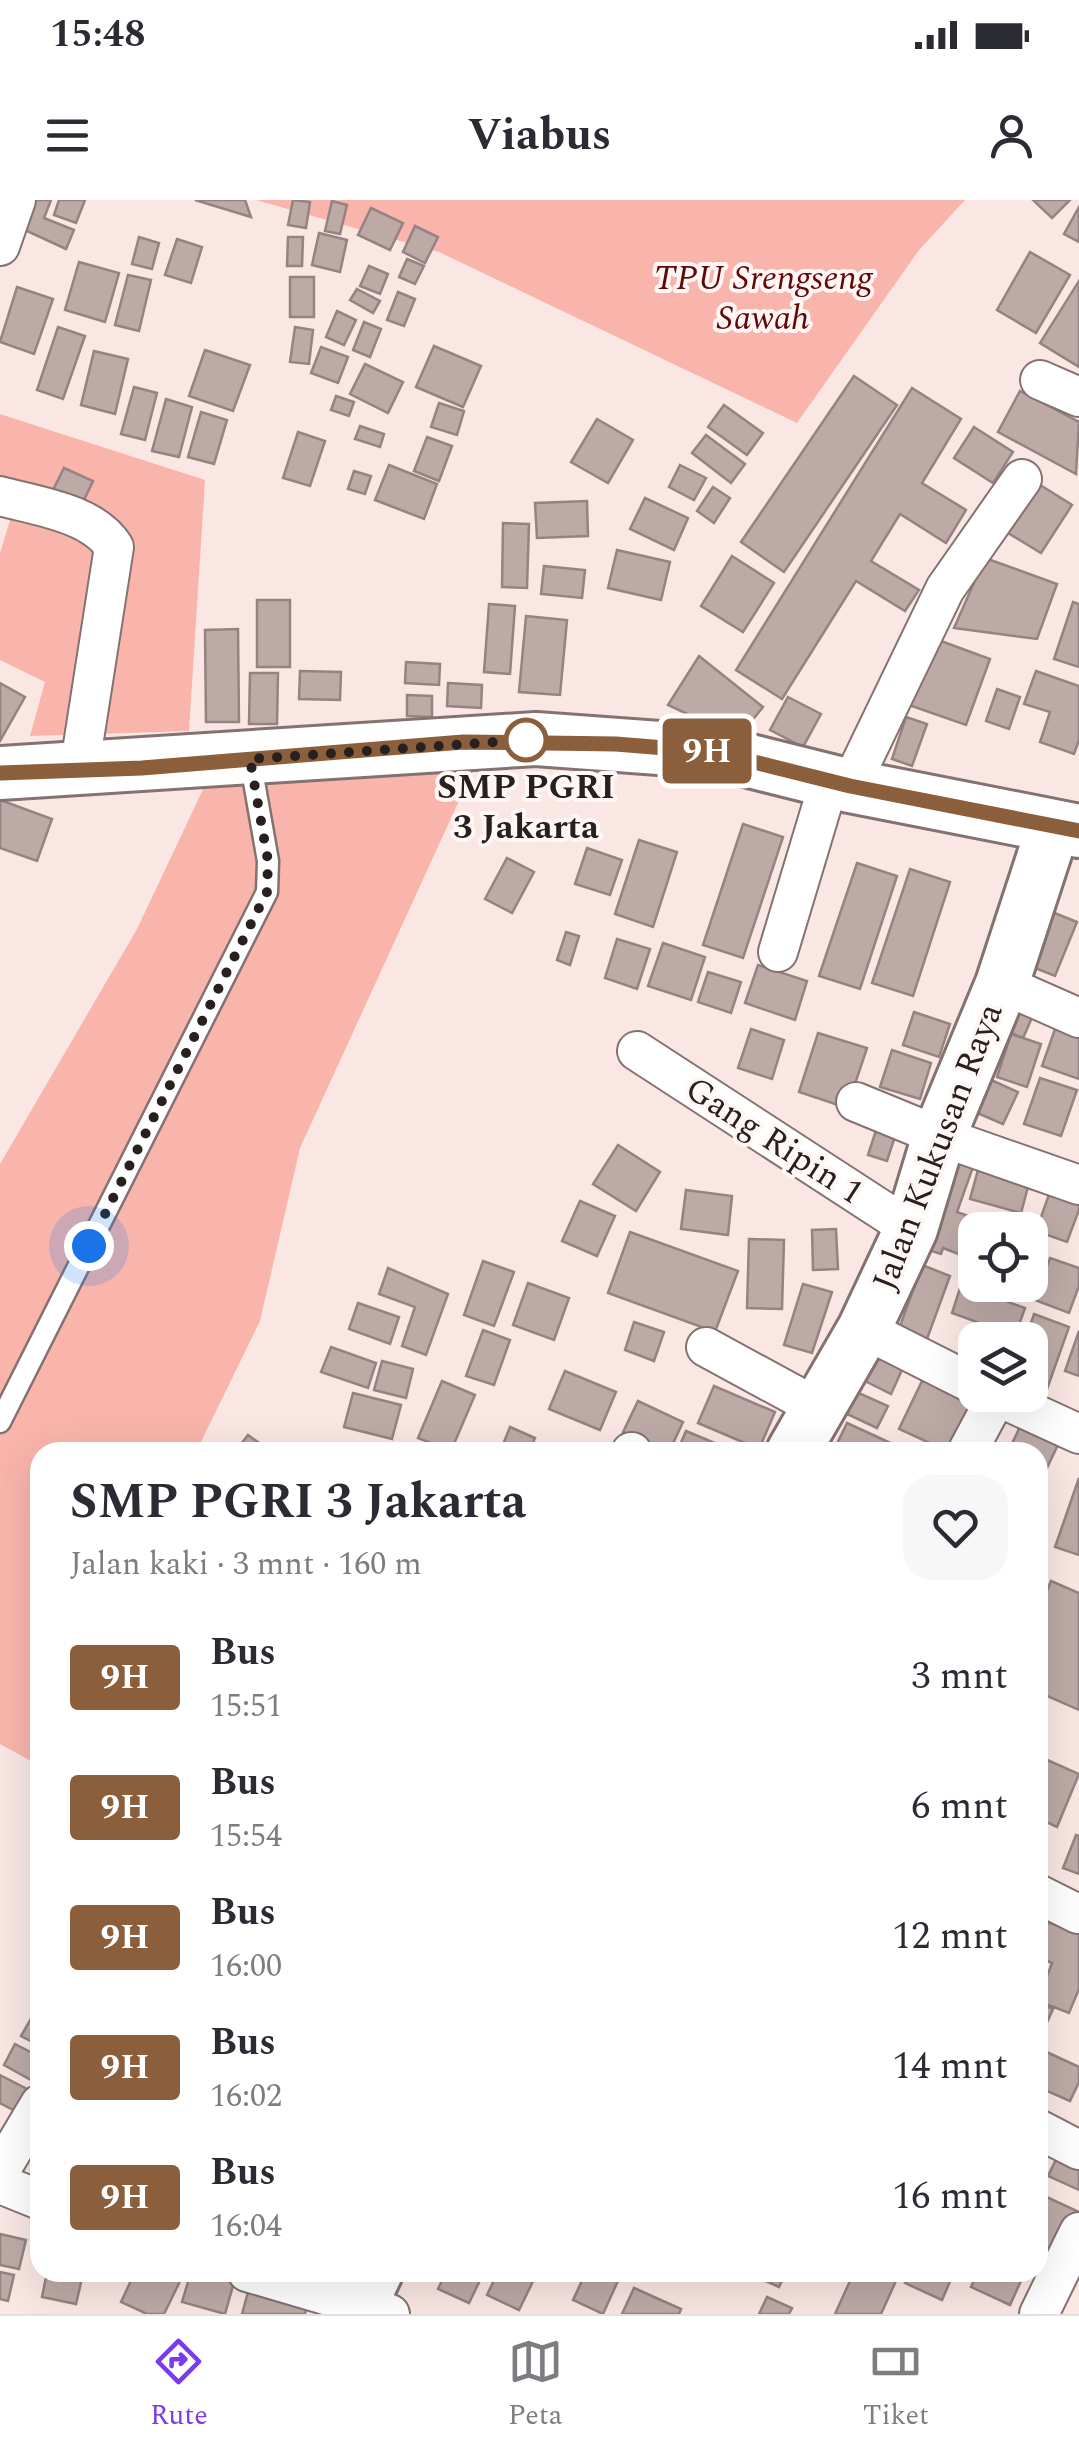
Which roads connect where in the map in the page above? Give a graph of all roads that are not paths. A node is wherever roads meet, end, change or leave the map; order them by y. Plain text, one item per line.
1 (16, 200) edge
2 (0, 246) edge
3 (1040, 380) dead end
4 (1079, 397) edge
5 (1022, 479) dead end
6 (0, 496) edge
7 (250, 759) junction
8 (78, 772) junction
9 (0, 774) edge
10 (840, 782) junction
11 (1066, 830) edge
12 (778, 952) dead end
13 (1002, 984) junction
14 (1079, 1018) edge
15 (637, 1052) dead end
16 (856, 1102) dead end
17 (939, 1136) junction
18 (1079, 1185) edge
19 (911, 1228) junction
20 (864, 1329) junction
21 (706, 1348) dead end
22 (958, 1376) edge
23 (820, 1408) junction
24 (982, 1412) edge
25 (1032, 1412) edge
26 (0, 1422) edge
27 (1079, 1434) edge
28 (798, 1442) edge
29 (971, 1442) edge
30 (1048, 1899) edge
31 (1078, 1914) edge
32 (30, 2121) edge
33 (1048, 2135) edge
34 (1079, 2150) edge
35 (0, 2171) edge
36 (0, 2184) edge
37 (30, 2196) edge
38 (1079, 2232) edge
39 (290, 2282) edge
40 (372, 2301) edge
41 (1039, 2314) edge

1 - 2 street
3 - 4 street
5 - 10 street
6 - 8 street
7 - 8 street
7 - 10 street
7 - 26 lane
8 - 9 street
10 - 11 street
10 - 12 street
11 - 13 street, Jalan Kukusan Raya
13 - 14 street
13 - 17 street, Jalan Kukusan Raya
15 - 19 street, Gang Ripin 1
16 - 17 street
17 - 18 street
17 - 19 street, Jalan Kukusan Raya
19 - 20 street, Jalan Kukusan Raya
20 - 22 street
20 - 23 street, Jalan Kukusan Raya
21 - 23 street
23 - 28 street, Jalan Kukusan Raya
24 - 29 street
25 - 27 street
30 - 31 street
32 - 35 street
33 - 34 street
36 - 37 street
38 - 41 street
39 - 40 street

